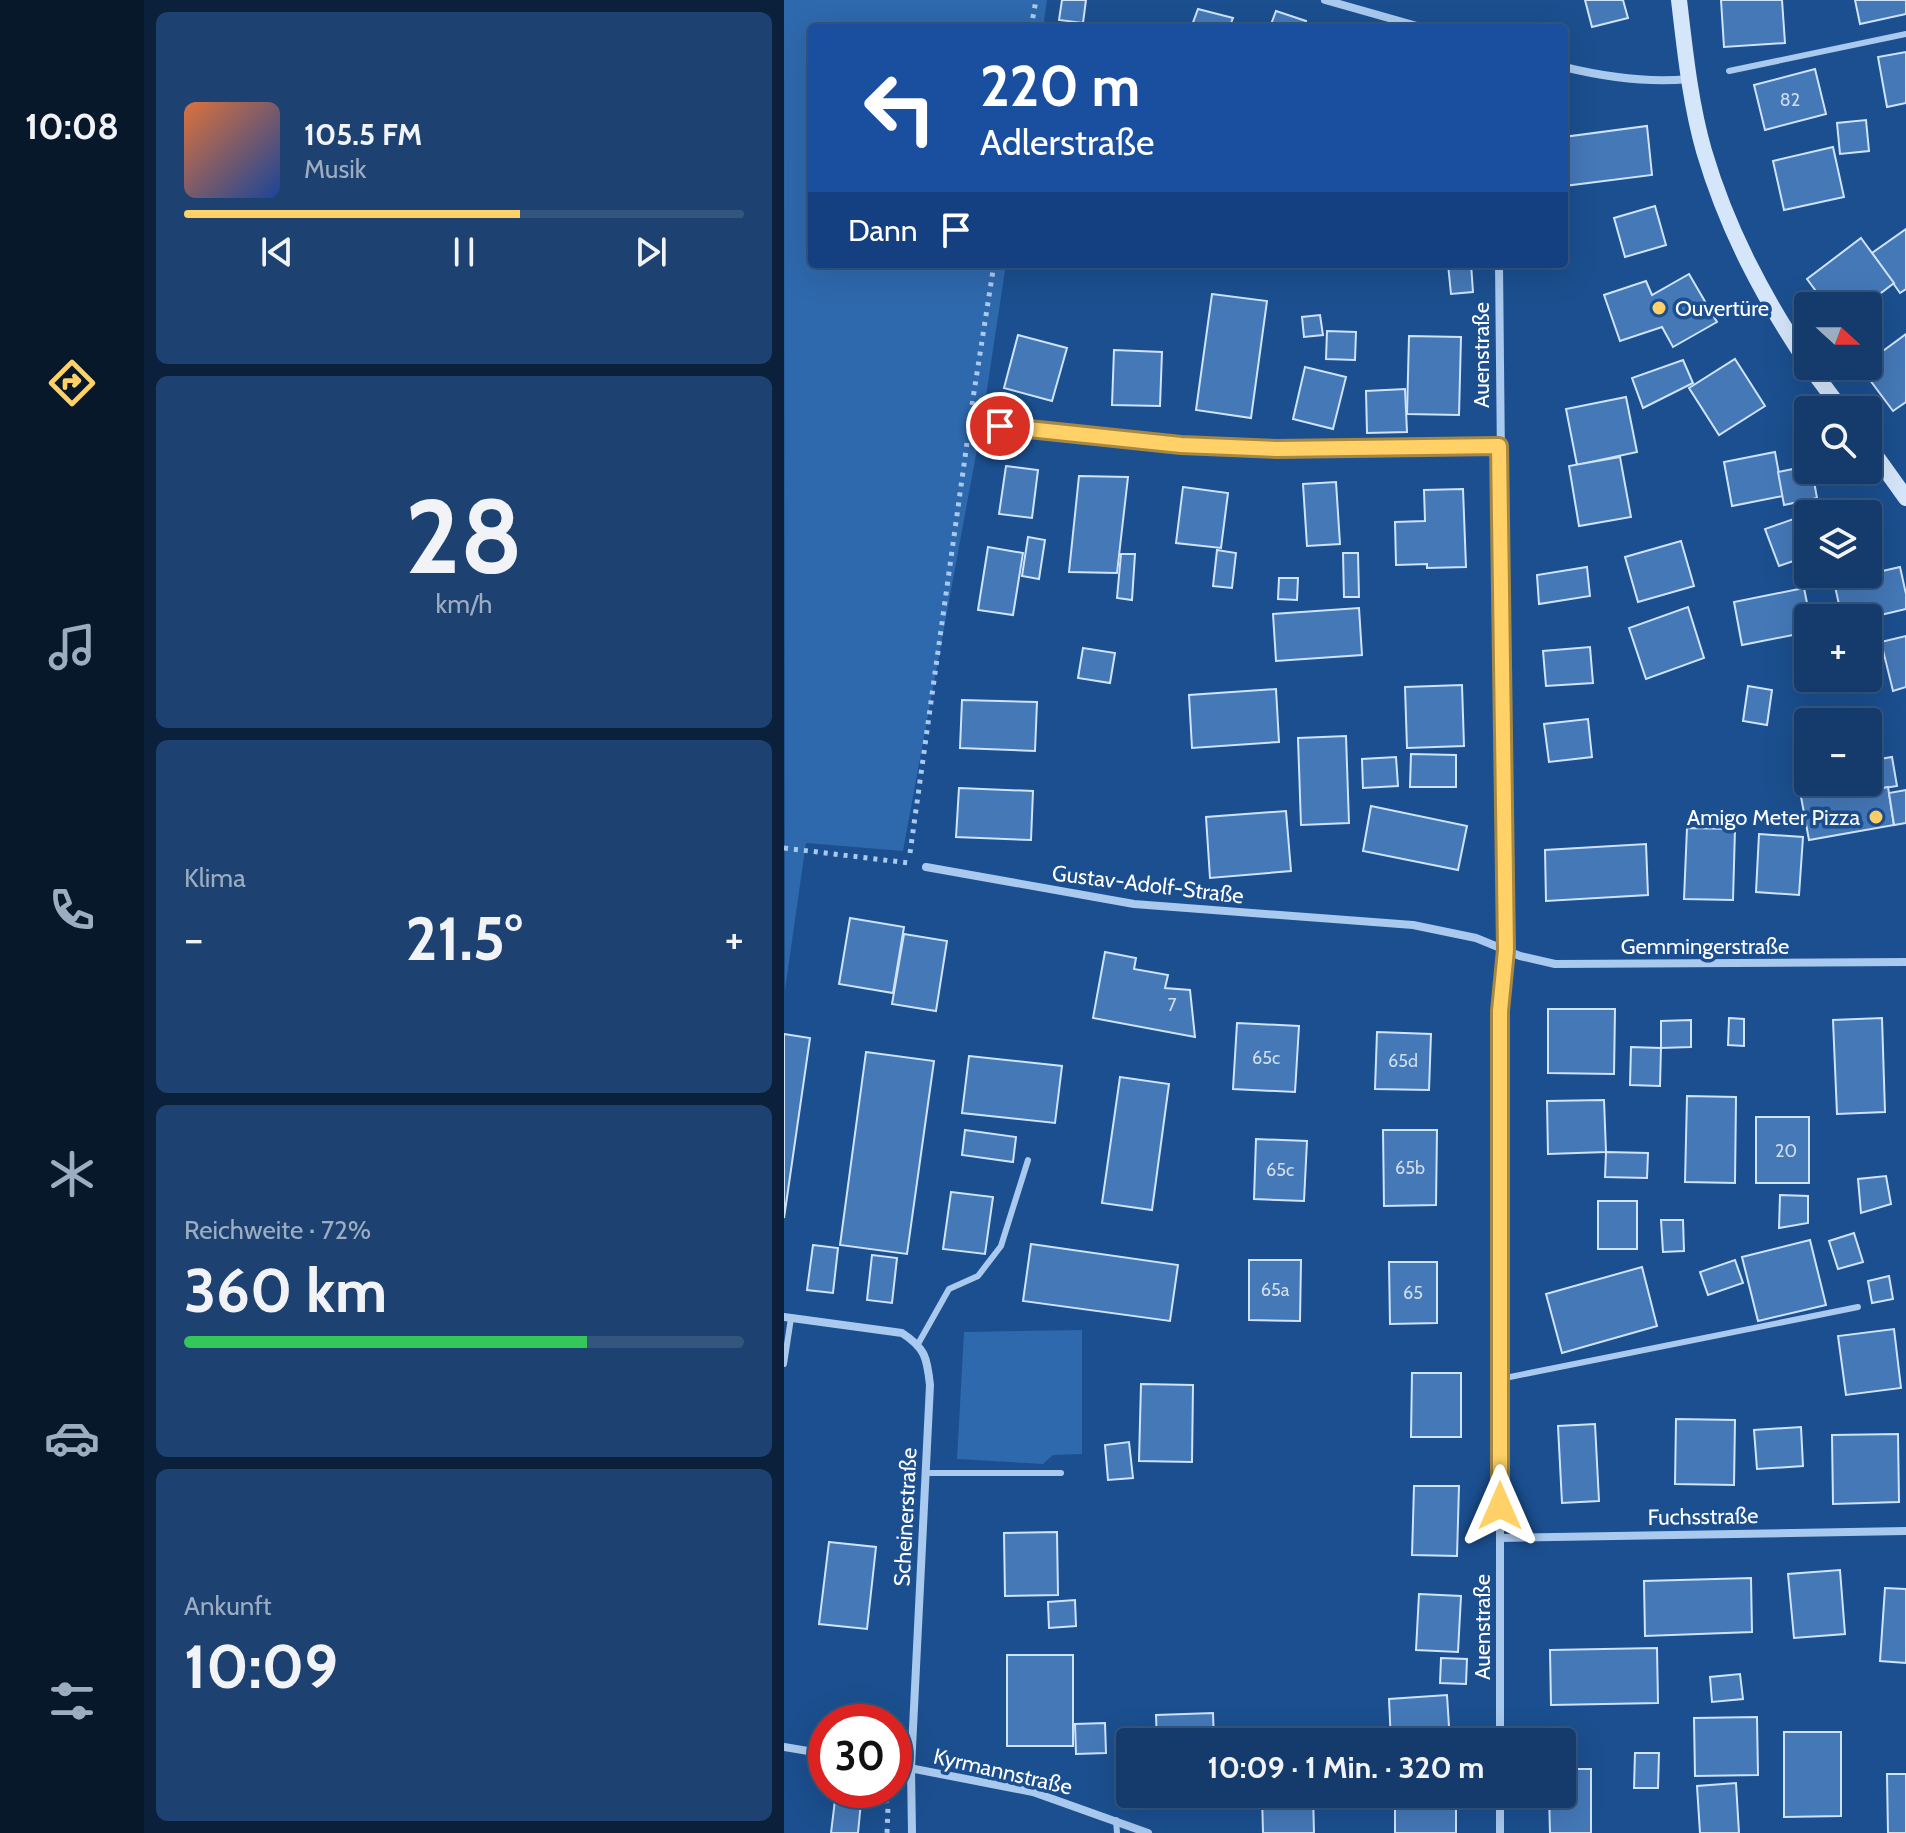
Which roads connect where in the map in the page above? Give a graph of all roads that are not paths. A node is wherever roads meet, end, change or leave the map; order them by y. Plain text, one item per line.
1 (1325, 0) edge
2 (1679, 0) edge
3 (1410, 24) edge
4 (1906, 34) edge
5 (1568, 68) edge
6 (1729, 71) dead end
7 (1689, 79) junction
8 (1499, 268) edge
9 (1794, 344) edge
10 (970, 423) road end
11 (1499, 446) junction
12 (1882, 465) edge
13 (1906, 498) edge
14 (926, 867) road end
15 (1506, 950) junction
16 (1906, 962) edge
17 (1028, 1160) dead end
18 (1858, 1307) dead end
19 (788, 1318) edge
20 (918, 1344) junction
21 (784, 1364) edge
22 (1500, 1379) junction
23 (925, 1473) junction
24 (1061, 1473) dead end
25 (1906, 1531) edge
26 (1500, 1538) junction
27 (1500, 1728) edge
28 (784, 1747) edge
29 (912, 1747) edge
30 (808, 1751) edge
31 (912, 1768) edge
32 (912, 1808) edge
33 (1500, 1808) edge
34 (1116, 1820) junction
35 (912, 1833) edge
36 (1117, 1833) edge
37 (1148, 1833) edge
38 (1500, 1833) edge

1 - 3 street
2 - 7 street
4 - 6 lane
5 - 7 street
7 - 9 street
8 - 11 street, Auenstraße
10 - 11 street
11 - 15 street, Auenstraße
12 - 13 street
14 - 15 street, Gustav-Adolf-Straße
15 - 16 street, Gemmingerstraße
15 - 22 street, Auenstraße
17 - 20 lane
18 - 22 lane
19 - 20 street
19 - 21 lane
20 - 23 street, Scheinerstraße
22 - 26 street, Auenstraße
23 - 24 lane
23 - 29 street, Scheinerstraße
25 - 26 street, Fuchsstraße
26 - 27 street, Auenstraße
28 - 30 street
31 - 34 street, Kyrmannstraße
32 - 35 street, Scheinerstraße
33 - 38 street
34 - 36 lane
34 - 37 street, Kyrmannstraße

